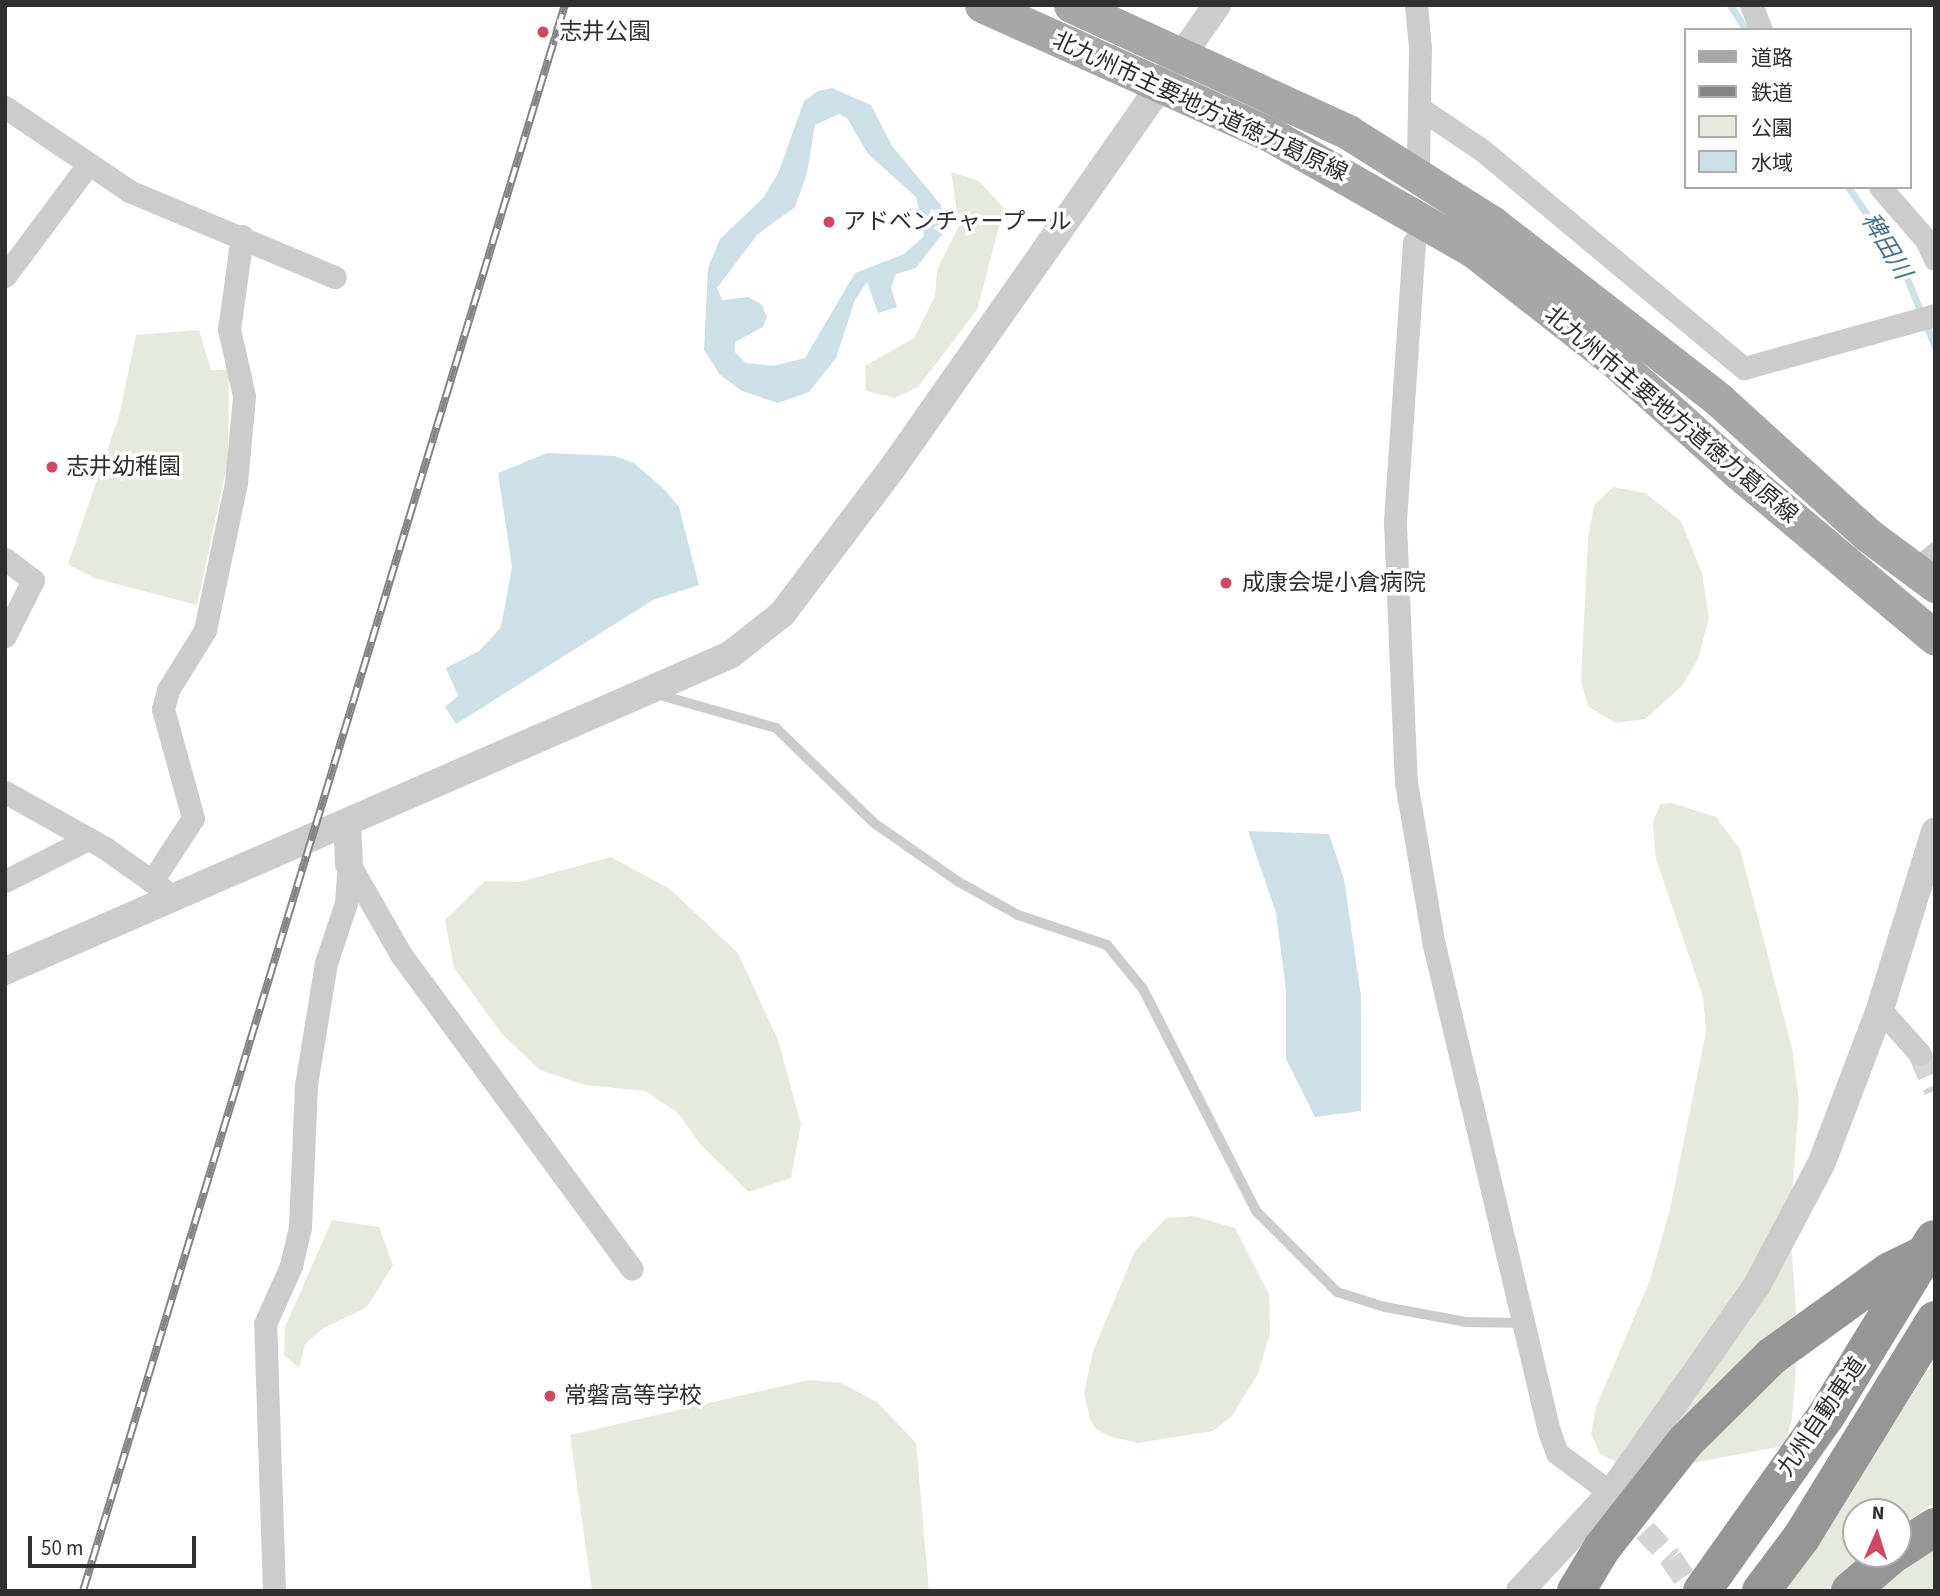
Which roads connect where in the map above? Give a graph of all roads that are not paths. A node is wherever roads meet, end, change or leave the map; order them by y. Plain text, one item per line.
1 (982, 5) edge
2 (1071, 5) edge
3 (1217, 5) edge
4 (1416, 5) edge
5 (1751, 5) edge
6 (1760, 28) edge
7 (1182, 55) junction
8 (1161, 83) junction
9 (5, 107) edge
10 (1421, 109) junction
11 (1418, 163) dead end
12 (87, 166) junction
13 (1882, 189) edge
14 (242, 236) junction
15 (1414, 242) dead end
16 (1935, 259) edge
17 (5, 276) edge
18 (335, 277) dead end
19 (1935, 315) edge
20 (5, 559) edge
21 (1929, 569) edge
22 (5, 636) edge
23 (1935, 638) edge
24 (649, 692) junction
25 (5, 792) edge
26 (347, 825) junction
27 (1935, 831) edge
28 (88, 839) junction
29 (349, 864) junction
30 (5, 881) edge
31 (152, 881) junction
32 (175, 897) junction
33 (5, 971) edge
34 (1880, 1009) junction
35 (1920, 1054) tunnel mouth
36 (1935, 1239) edge
37 (1935, 1249) edge
38 (632, 1269) dead end
39 (1935, 1320) edge
40 (1522, 1323) junction
41 (1611, 1493) junction
42 (1935, 1527) edge
43 (1912, 1542) edge
44 (1877, 1568) edge
45 (274, 1591) edge
46 (1520, 1591) edge
47 (1576, 1591) edge
48 (1702, 1591) edge
49 (1762, 1591) edge
50 (1850, 1591) edge

1 - 8 main road, 北九州市主要地方道徳力葛原線
2 - 7 main road, 北九州市主要地方道徳力葛原線
3 - 7 street
4 - 10 street
5 - 6 street
7 - 8 street
7 - 21 main road, 北九州市主要地方道徳力葛原線
8 - 23 main road, 北九州市主要地方道徳力葛原線
8 - 24 street
9 - 12 street
10 - 11 street
10 - 19 street
12 - 14 street
12 - 17 street
13 - 16 street
14 - 18 street
14 - 31 street
15 - 40 street
20 - 22 street
24 - 26 street
24 - 40 lane
25 - 28 street
26 - 29 street
26 - 32 street
27 - 34 street
28 - 30 street
28 - 31 street
29 - 38 street
29 - 45 street
31 - 32 street
32 - 33 street
34 - 35 street
34 - 41 street
36 - 48 highway, 九州自動車道
37 - 47 highway, bridge
39 - 49 highway, 九州自動車道
40 - 41 street
41 - 46 street
42 - 43 highway
44 - 50 highway

